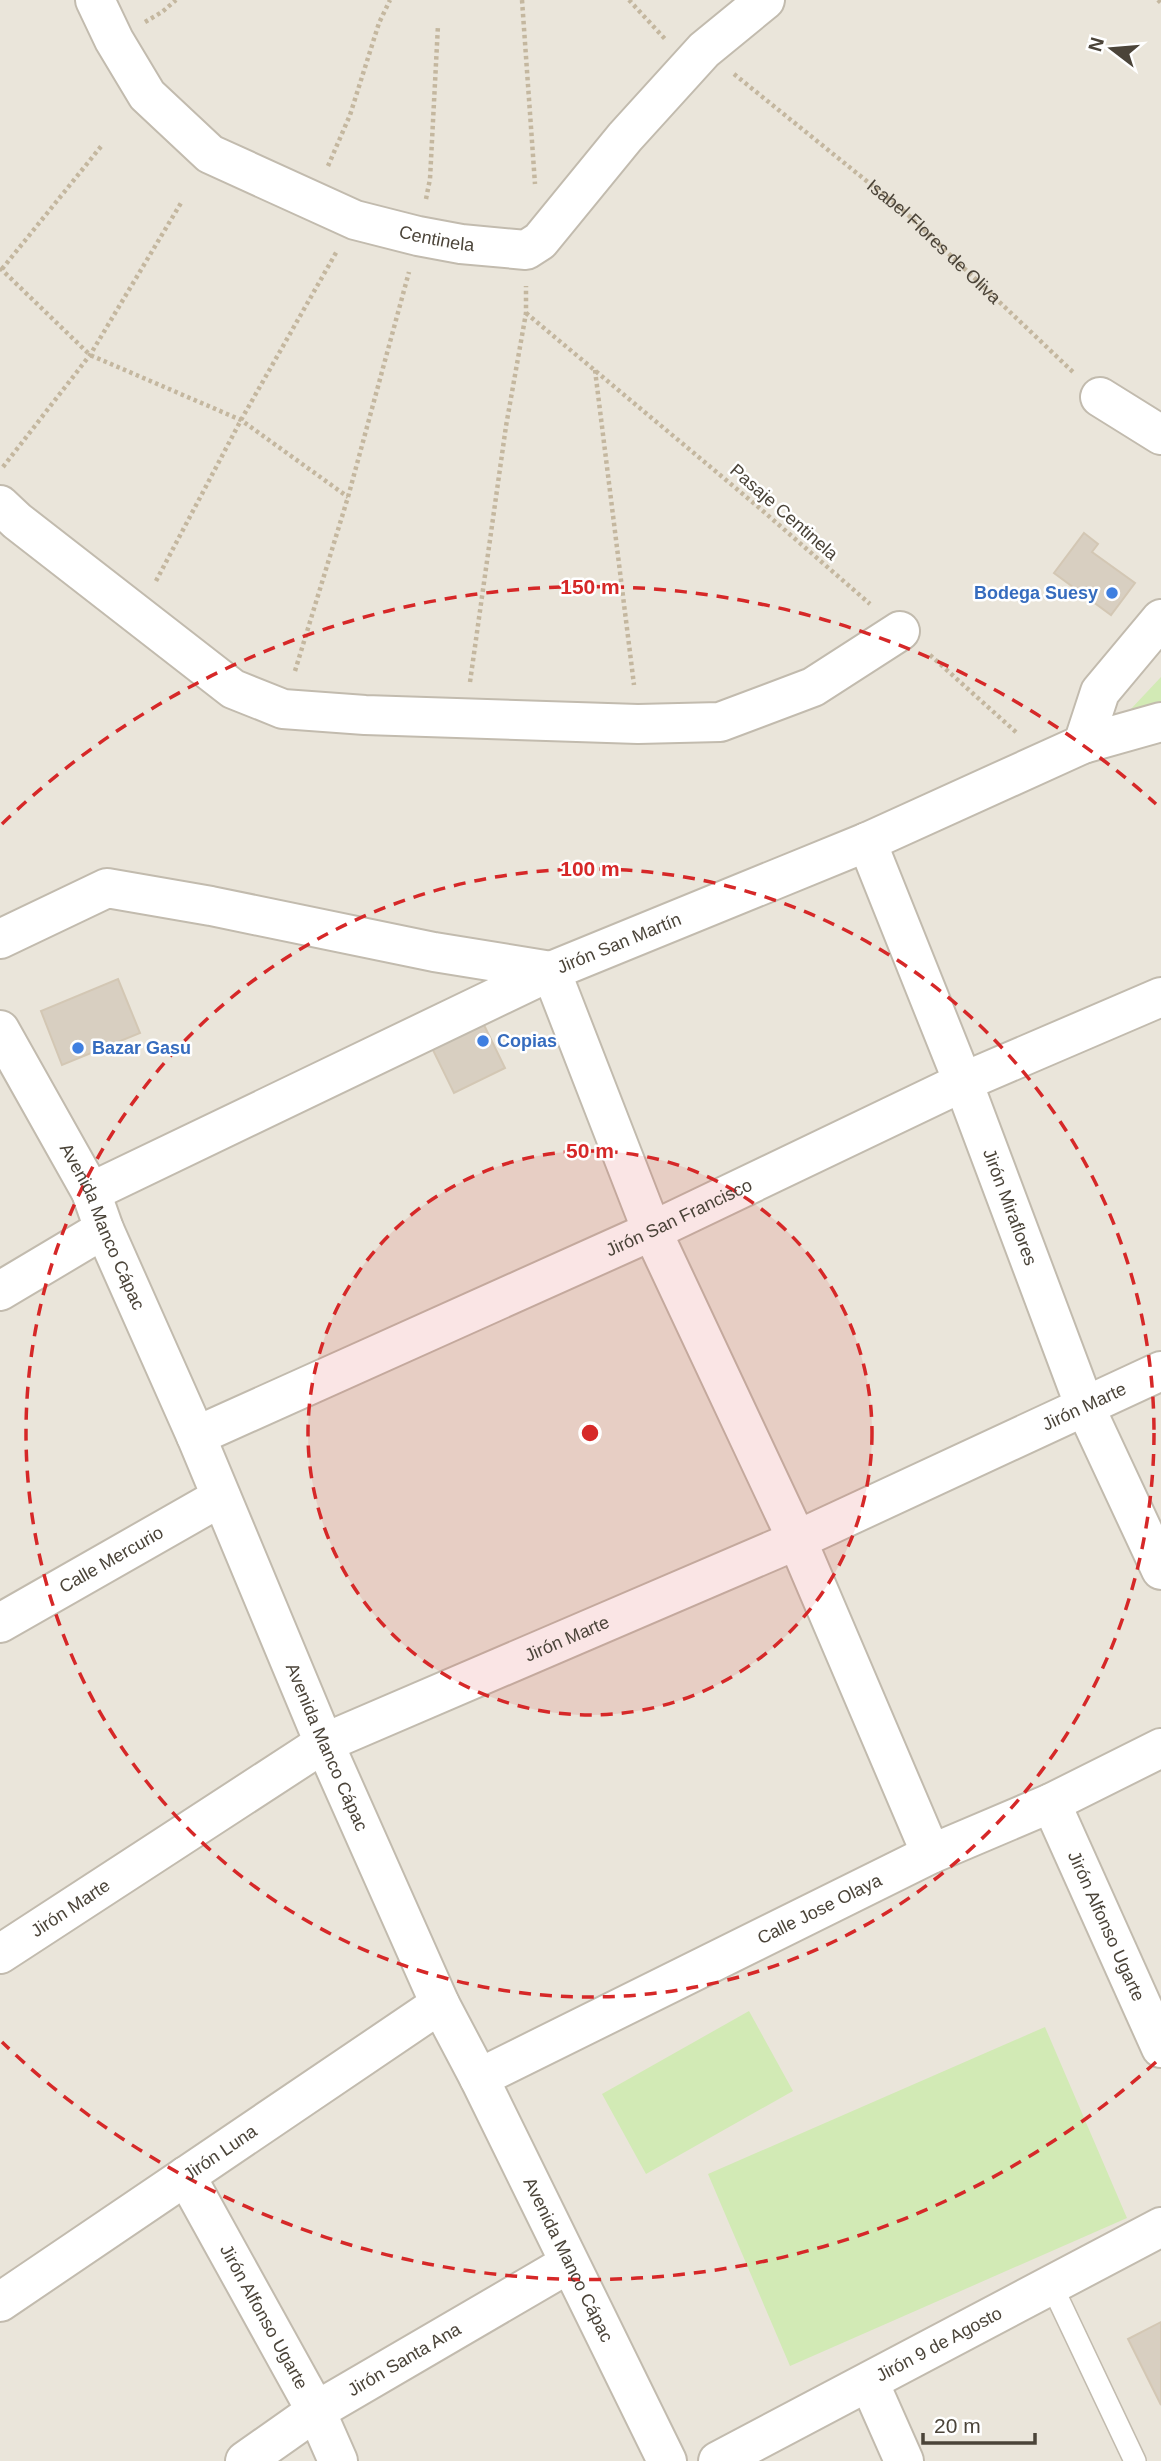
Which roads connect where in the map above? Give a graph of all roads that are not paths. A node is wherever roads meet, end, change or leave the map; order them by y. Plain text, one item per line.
1 (95, 0) edge
2 (765, 0) edge
3 (1100, 397) road end
4 (1161, 435) edge
5 (0, 505) edge
6 (1161, 619) edge
7 (900, 631) road end
8 (1161, 722) edge
9 (1083, 744) junction
10 (867, 842) junction
11 (0, 939) edge
12 (551, 971) junction
13 (1161, 997) edge
14 (0, 1030) edge
15 (964, 1082) junction
16 (91, 1192) junction
17 (104, 1229) junction
18 (652, 1231) junction
19 (0, 1291) edge
20 (1161, 1371) edge
21 (1085, 1406) junction
22 (196, 1436) junction
23 (221, 1497) junction
24 (797, 1540) junction
25 (1161, 1570) edge
26 (0, 1623) edge
27 (324, 1743) junction
28 (1161, 1748) edge
29 (1051, 1803) junction
30 (931, 1854) junction
31 (0, 1954) edge
32 (440, 2004) junction
33 (1161, 2048) edge
34 (479, 2078) junction
35 (186, 2176) junction
36 (1161, 2227) edge
37 (568, 2264) junction
38 (1051, 2284) junction
39 (0, 2302) edge
40 (869, 2382) junction
41 (316, 2411) junction
42 (245, 2461) edge
43 (338, 2461) edge
44 (667, 2461) edge
45 (718, 2461) edge
46 (904, 2461) edge
47 (1135, 2461) edge

1 - 2 street, Centinela
3 - 4 street
5 - 7 street
6 - 9 street
8 - 9 street, Jirón San Martín
9 - 10 street, Jirón San Martín
10 - 12 street, Jirón San Martín
10 - 15 street, Jirón Miraflores
11 - 12 street
12 - 16 street, Jirón San Martín
12 - 18 street
13 - 15 street, Jirón San Francisco
14 - 16 street, Avenida Manco Cápac
15 - 18 street, Jirón San Francisco
15 - 21 street, Jirón Miraflores
16 - 17 street, Avenida Manco Cápac
17 - 19 street
17 - 22 street, Avenida Manco Cápac
18 - 22 street, Jirón San Francisco
18 - 24 street
20 - 21 street, Jirón Marte
21 - 24 street, Jirón Marte
21 - 25 street, Jirón Miraflores
22 - 23 street, Avenida Manco Cápac
23 - 26 street, Calle Mercurio
23 - 27 street, Avenida Manco Cápac
24 - 27 street, Jirón Marte
24 - 30 street
27 - 31 street, Jirón Marte
27 - 32 street, Avenida Manco Cápac
28 - 29 street, Calle Jose Olaya
29 - 30 street, Calle Jose Olaya
29 - 33 street, Jirón Alfonso Ugarte
30 - 34 street, Calle Jose Olaya
32 - 34 street, Avenida Manco Cápac
32 - 35 street, Jirón Luna
34 - 37 street, Avenida Manco Cápac
35 - 39 street, Jirón Luna
35 - 41 street, Jirón Alfonso Ugarte
36 - 38 street, Jirón 9 de Agosto
37 - 41 street, Jirón Santa Ana
37 - 44 street, Avenida Manco Cápac
38 - 40 street, Jirón 9 de Agosto
38 - 47 lane
40 - 45 street, Jirón 9 de Agosto
40 - 46 street
41 - 42 street, Jirón Santa Ana
41 - 43 street, Jirón Alfonso Ugarte

